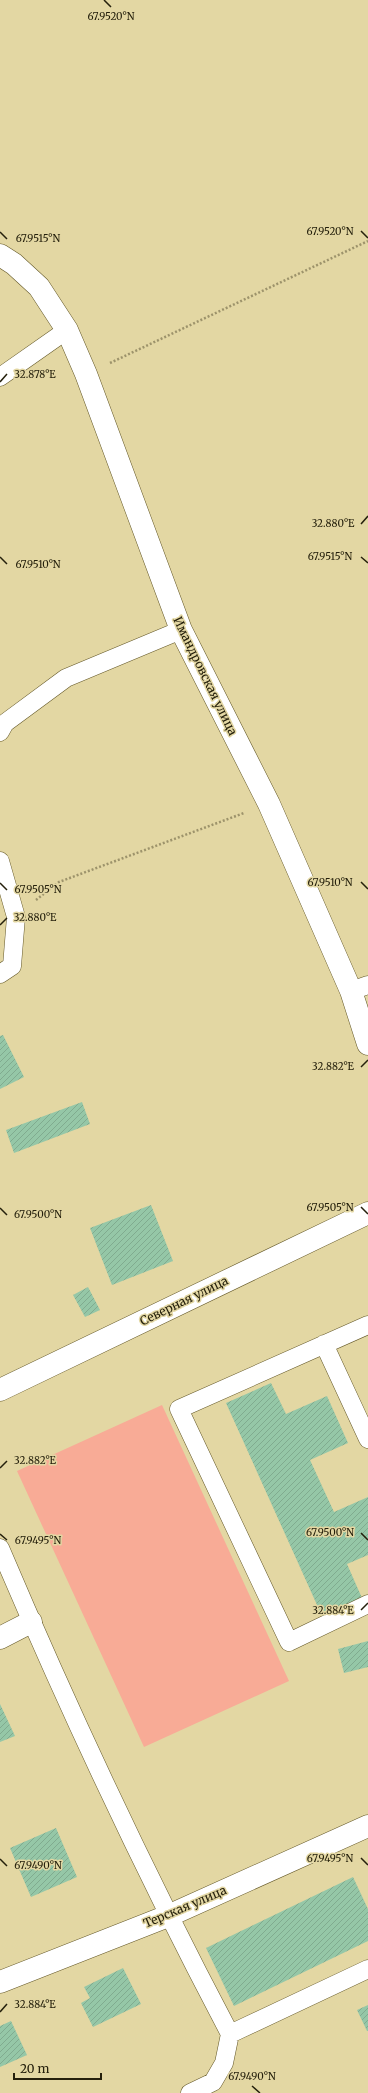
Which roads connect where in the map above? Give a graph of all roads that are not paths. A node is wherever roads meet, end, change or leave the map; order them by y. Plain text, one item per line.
1 (0, 255) edge
2 (67, 330) junction
3 (0, 378) edge
4 (181, 630) junction
5 (0, 732) edge
6 (0, 861) edge
7 (0, 974) edge
8 (360, 988) edge
9 (368, 1044) edge
10 (368, 1213) edge
11 (368, 1325) edge
12 (324, 1344) junction
13 (0, 1390) edge
14 (368, 1440) edge
15 (0, 1548) edge
16 (368, 1604) edge
17 (31, 1622) junction
18 (0, 1638) edge
19 (367, 1828) edge
20 (168, 1916) junction
21 (368, 1969) edge
22 (0, 1982) edge
23 (230, 2034) junction
24 (190, 2093) edge

1 - 2 street, Имандровская улица
2 - 3 lane
2 - 4 street, Имандровская улица
4 - 5 lane
4 - 8 street, Имандровская улица
6 - 7 lane
8 - 9 street, Имандровская улица
10 - 13 street, Северная улица
11 - 12 lane
12 - 14 lane
12 - 16 lane
15 - 17 lane
17 - 18 street
17 - 20 lane
19 - 20 street, Терская улица
20 - 22 street, Терская улица
20 - 23 lane
21 - 23 lane
23 - 24 lane

